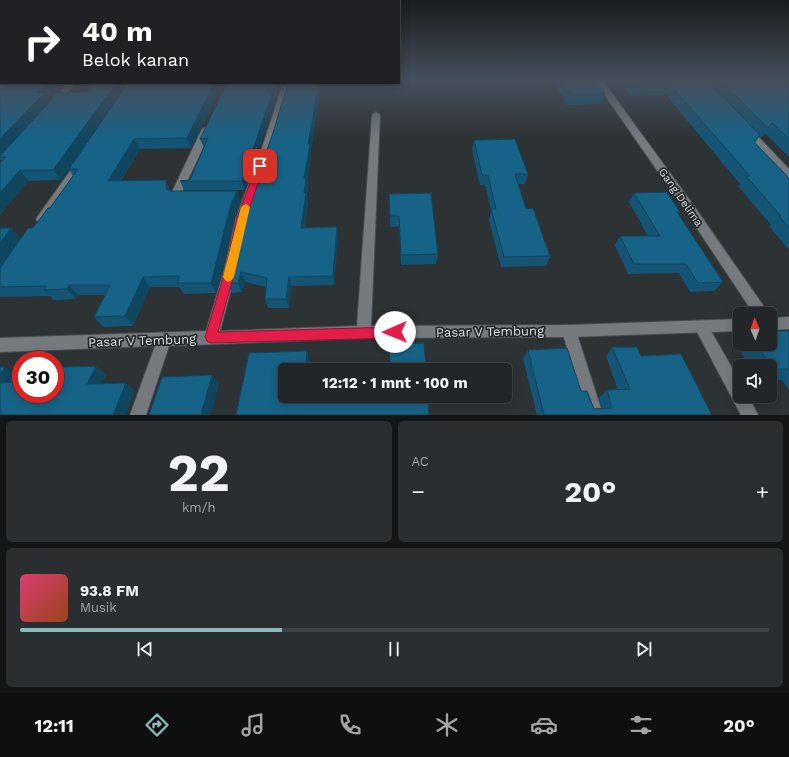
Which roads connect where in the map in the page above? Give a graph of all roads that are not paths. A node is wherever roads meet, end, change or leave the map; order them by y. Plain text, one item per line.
1 (59, 100) edge
2 (281, 100) edge
3 (613, 100) edge
4 (49, 113) edge
5 (376, 115) dead end
6 (213, 116) edge
7 (737, 120) edge
8 (85, 156) edge
9 (789, 174) edge
10 (198, 197) edge
11 (36, 228) edge
12 (757, 307) edge
13 (789, 323) edge
14 (777, 324) edge
15 (733, 326) edge
16 (702, 328) junction
17 (569, 331) junction
18 (364, 332) junction
19 (211, 337) junction
20 (164, 340) junction
21 (0, 345) edge
22 (138, 415) edge
23 (595, 415) edge
24 (750, 415) edge

1 - 4 street
2 - 19 street
3 - 12 street, Gang Delima
5 - 18 street
6 - 10 street
7 - 9 street
8 - 11 street
13 - 14 street
15 - 16 street, Pasar V Tembung
16 - 17 street, Pasar V Tembung
16 - 24 street
17 - 18 street, Pasar V Tembung
17 - 23 street
18 - 19 street, Pasar V Tembung
19 - 20 street, Pasar V Tembung
20 - 21 street, Pasar V Tembung
20 - 22 street

